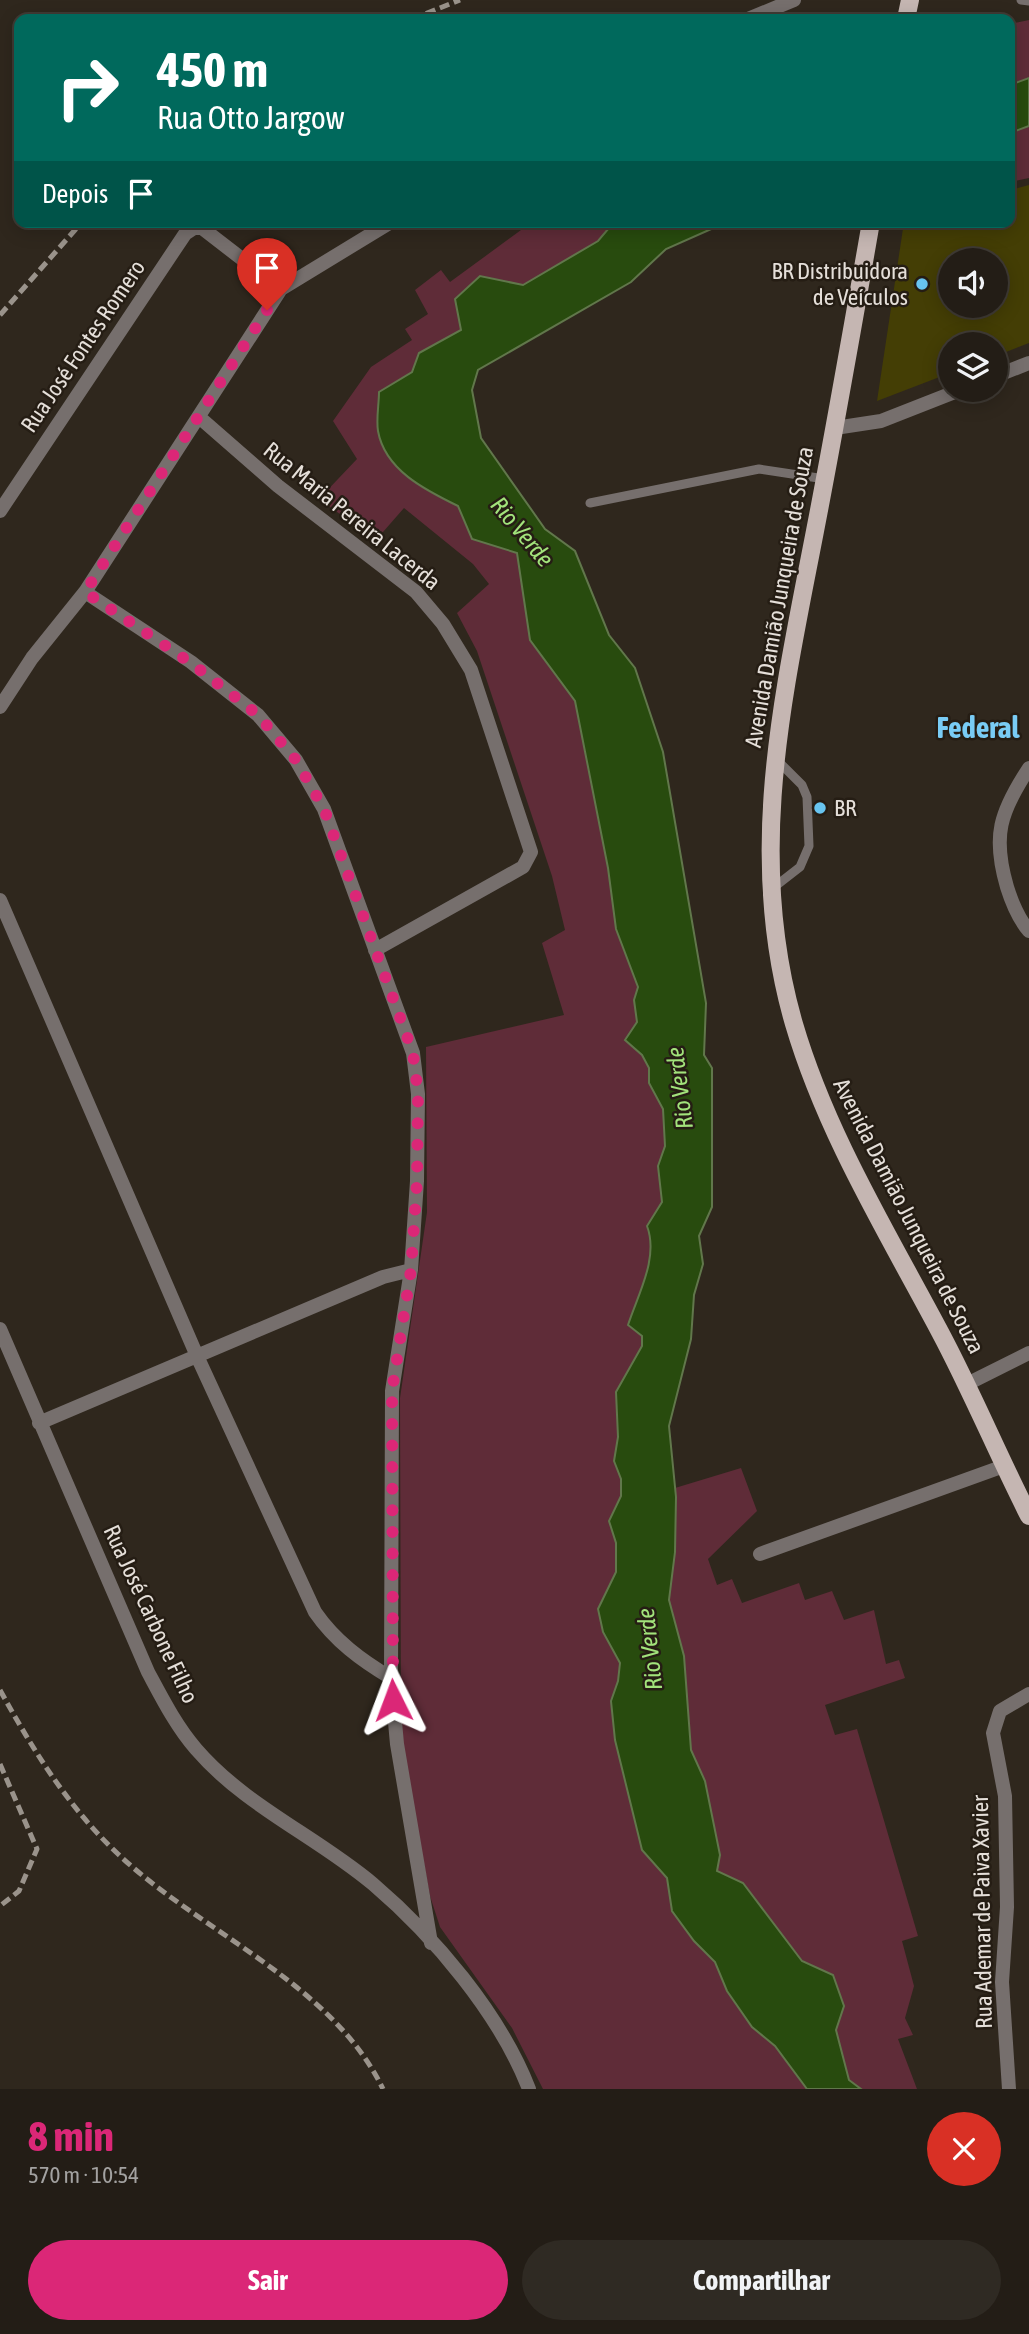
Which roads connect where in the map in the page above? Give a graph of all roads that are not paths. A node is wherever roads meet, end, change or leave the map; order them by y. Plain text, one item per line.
1 (794, 0) edge
2 (1021, 0) edge
3 (1029, 1) edge
4 (760, 14) edge
5 (191, 228) edge
6 (381, 228) edge
7 (869, 230) edge
8 (183, 237) junction
9 (281, 289) junction
10 (1029, 363) edge
11 (1008, 371) edge
12 (938, 399) edge
13 (199, 417) junction
14 (835, 428) junction
15 (825, 479) junction
16 (590, 503) dead end
17 (0, 511) edge
18 (85, 592) junction
19 (0, 707) edge
20 (775, 758) junction
21 (1029, 768) edge
22 (771, 889) junction
23 (0, 900) edge
24 (1029, 931) edge
25 (376, 950) junction
26 (411, 1270) junction
27 (0, 1329) edge
28 (1029, 1353) edge
29 (197, 1356) junction
30 (967, 1384) junction
31 (39, 1423) junction
32 (1004, 1466) junction
33 (1029, 1516) edge
34 (760, 1554) dead end
35 (391, 1678) junction
36 (1029, 1693) edge
37 (431, 1943) junction
38 (529, 2089) edge
39 (1009, 2089) edge

1 - 4 street
2 - 3 lane
5 - 8 street, Rua José Fontes Romero
6 - 9 street
7 - 14 main road, Avenida Damião Junqueira de Souza
8 - 9 street
8 - 17 street, Rua José Fontes Romero
9 - 13 street
10 - 11 street
12 - 14 street
13 - 18 street
13 - 25 street, Rua Maria Pereira Lacerda
14 - 15 main road, Avenida Damião Junqueira de Souza
15 - 16 lane
15 - 20 main road, Avenida Damião Junqueira de Souza
18 - 19 street
18 - 25 street
20 - 22 main road, Avenida Damião Junqueira de Souza
20 - 22 lane
21 - 24 street
22 - 30 main road, Avenida Damião Junqueira de Souza
23 - 29 street
25 - 26 street
26 - 29 street
26 - 35 street
27 - 31 street, Rua José Carbone Filho
28 - 30 street
29 - 31 street
29 - 35 street
30 - 32 main road, Avenida Damião Junqueira de Souza
31 - 37 street, Rua José Carbone Filho
32 - 33 main road, Avenida Damião Junqueira de Souza
32 - 34 street
35 - 37 street
36 - 39 street, Rua Ademar de Paiva Xavier
37 - 38 street, Rua José Carbone Filho

